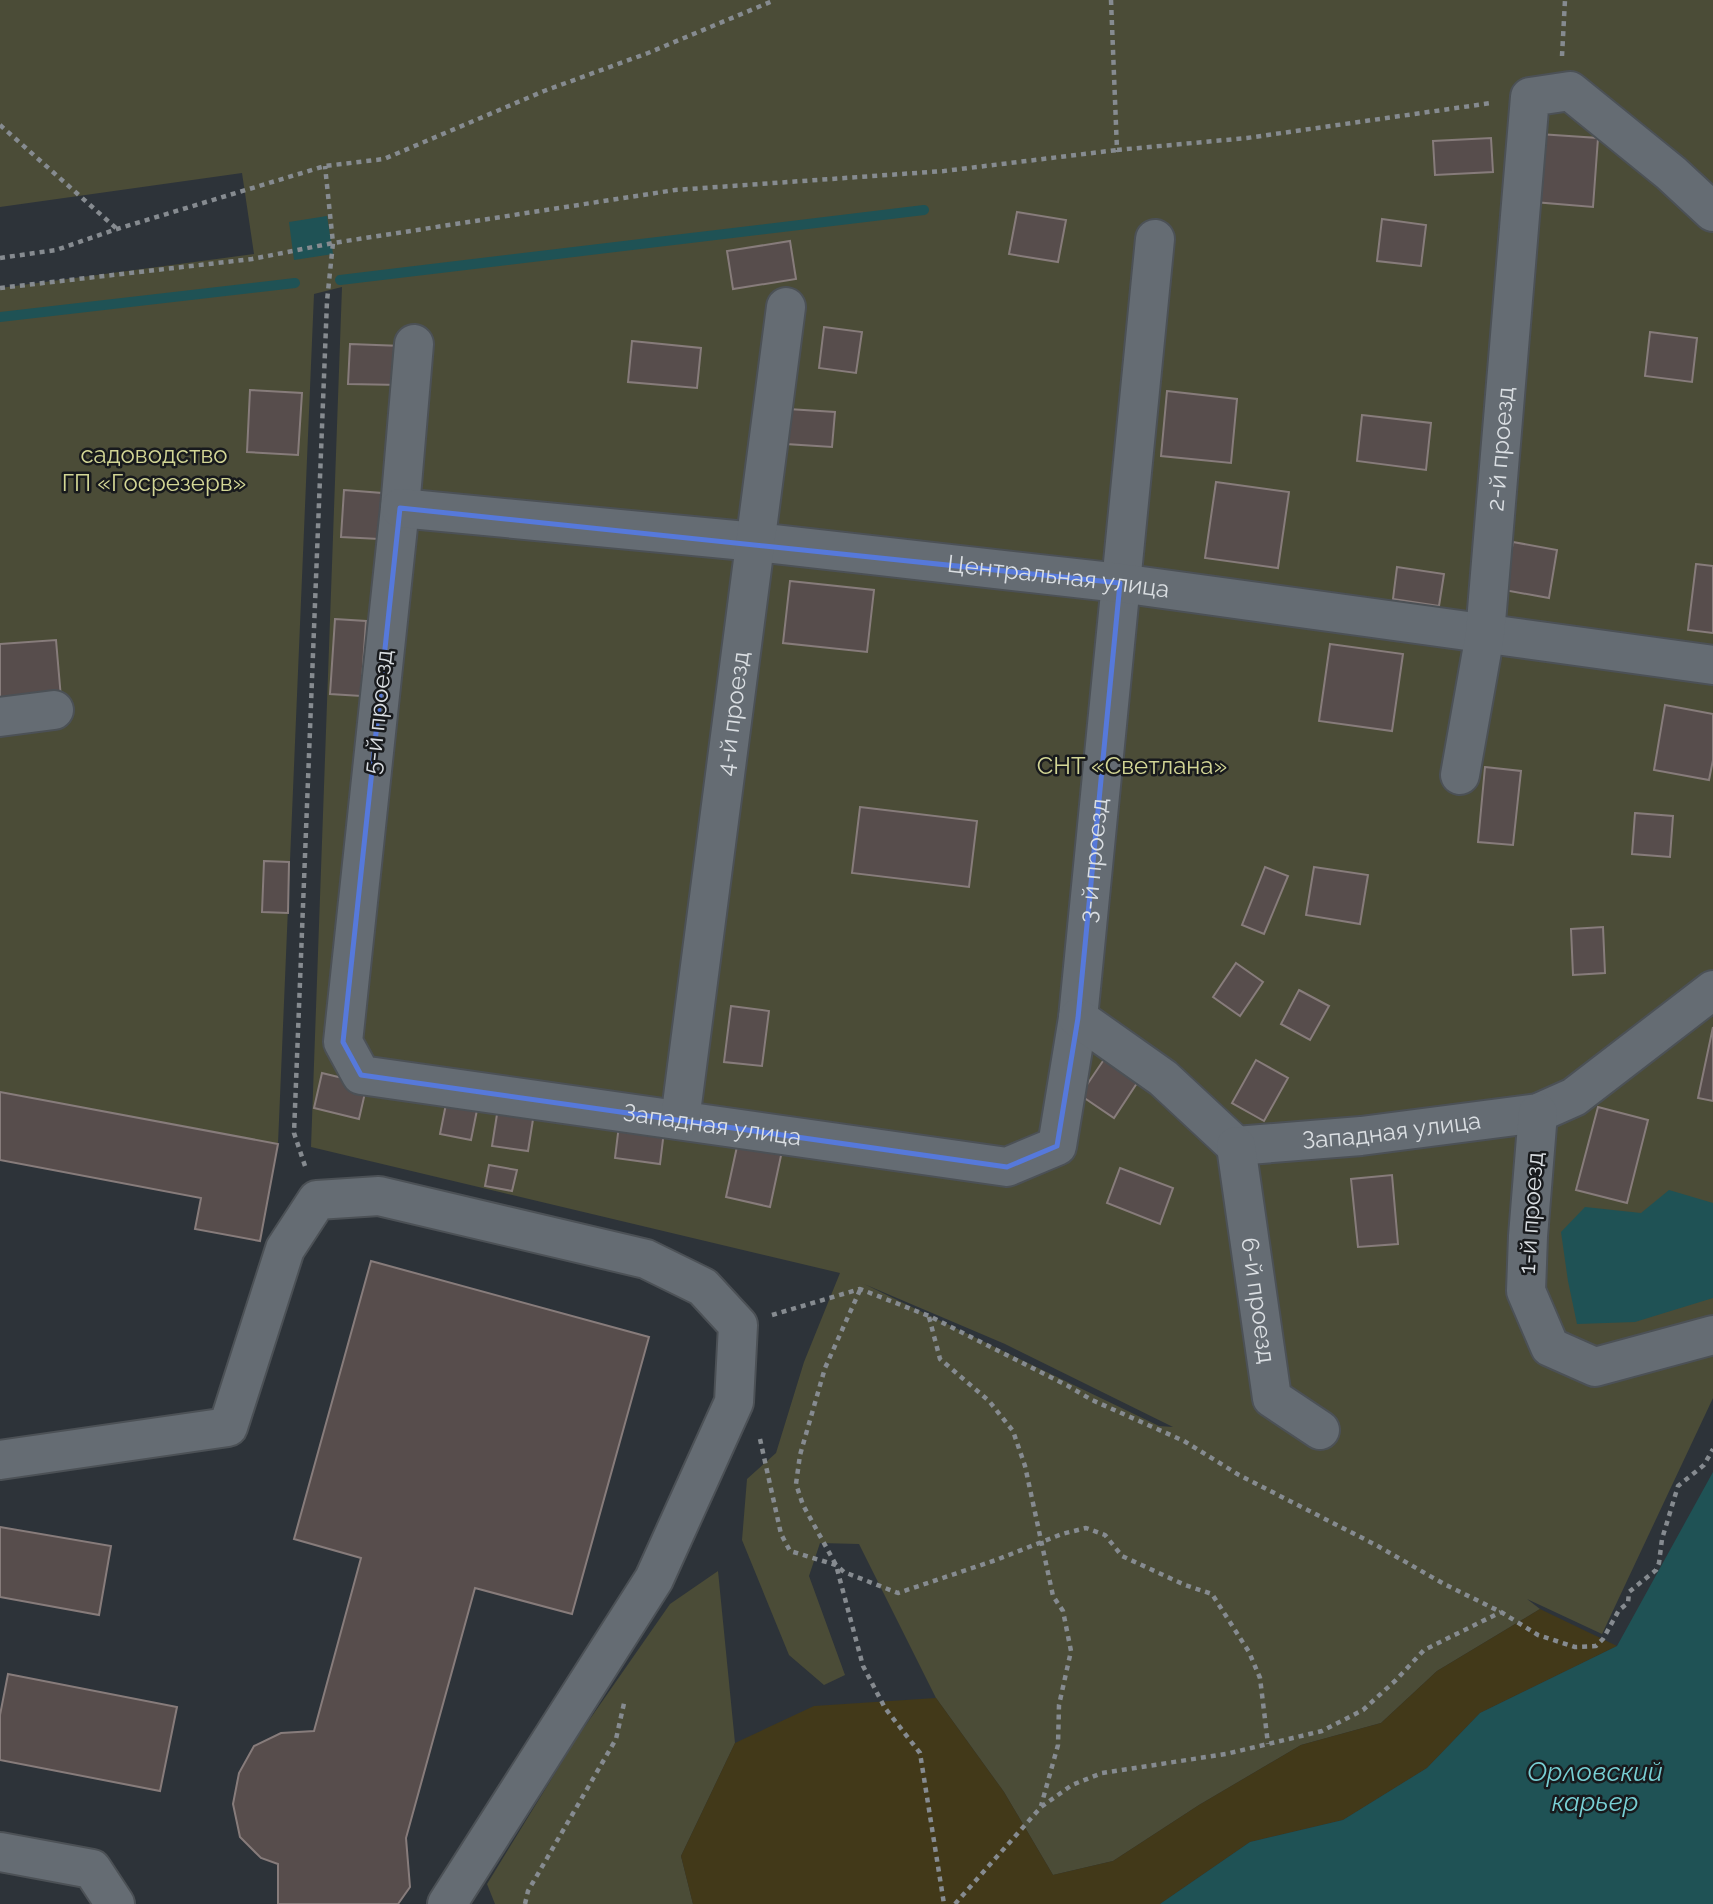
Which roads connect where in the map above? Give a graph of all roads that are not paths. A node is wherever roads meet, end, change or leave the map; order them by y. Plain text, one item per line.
1 (1713, 212) edge
2 (1156, 239) dead end
3 (786, 307) dead end
4 (414, 344) dead end
5 (400, 509) junction
6 (756, 542) junction
7 (1120, 583) junction
8 (1485, 634) junction
9 (1713, 664) edge
10 (54, 710) dead end
11 (0, 717) edge
12 (1460, 775) dead end
13 (1713, 990) edge
14 (1077, 1018) junction
15 (361, 1075) joint
16 (1538, 1113) junction
17 (680, 1120) junction
18 (1058, 1146) joint
19 (1236, 1146) junction
20 (1713, 1335) edge
21 (1320, 1430) dead end
22 (0, 1460) edge
23 (0, 1852) edge
24 (115, 1904) edge
25 (447, 1904) edge

1 - 8 street, 2-й проезд
2 - 7 street, 3-й проезд
3 - 6 street, 4-й проезд
4 - 5 street, 5-й проезд
5 - 6 street, Центральная улица
5 - 15 street, 5-й проезд
6 - 7 street, Центральная улица
6 - 17 street, 4-й проезд
7 - 8 street, Центральная улица
7 - 14 street, 3-й проезд
8 - 9 street, Центральная улица
8 - 12 street, 2-й проезд
10 - 11 street
13 - 16 street, Западная улица
14 - 18 street, 3-й проезд
14 - 19 street
15 - 17 street, Западная улица
16 - 19 street, Западная улица
16 - 20 street, 1-й проезд
17 - 18 street, Западная улица
19 - 21 street, 6-й проезд
22 - 25 street
23 - 24 street

